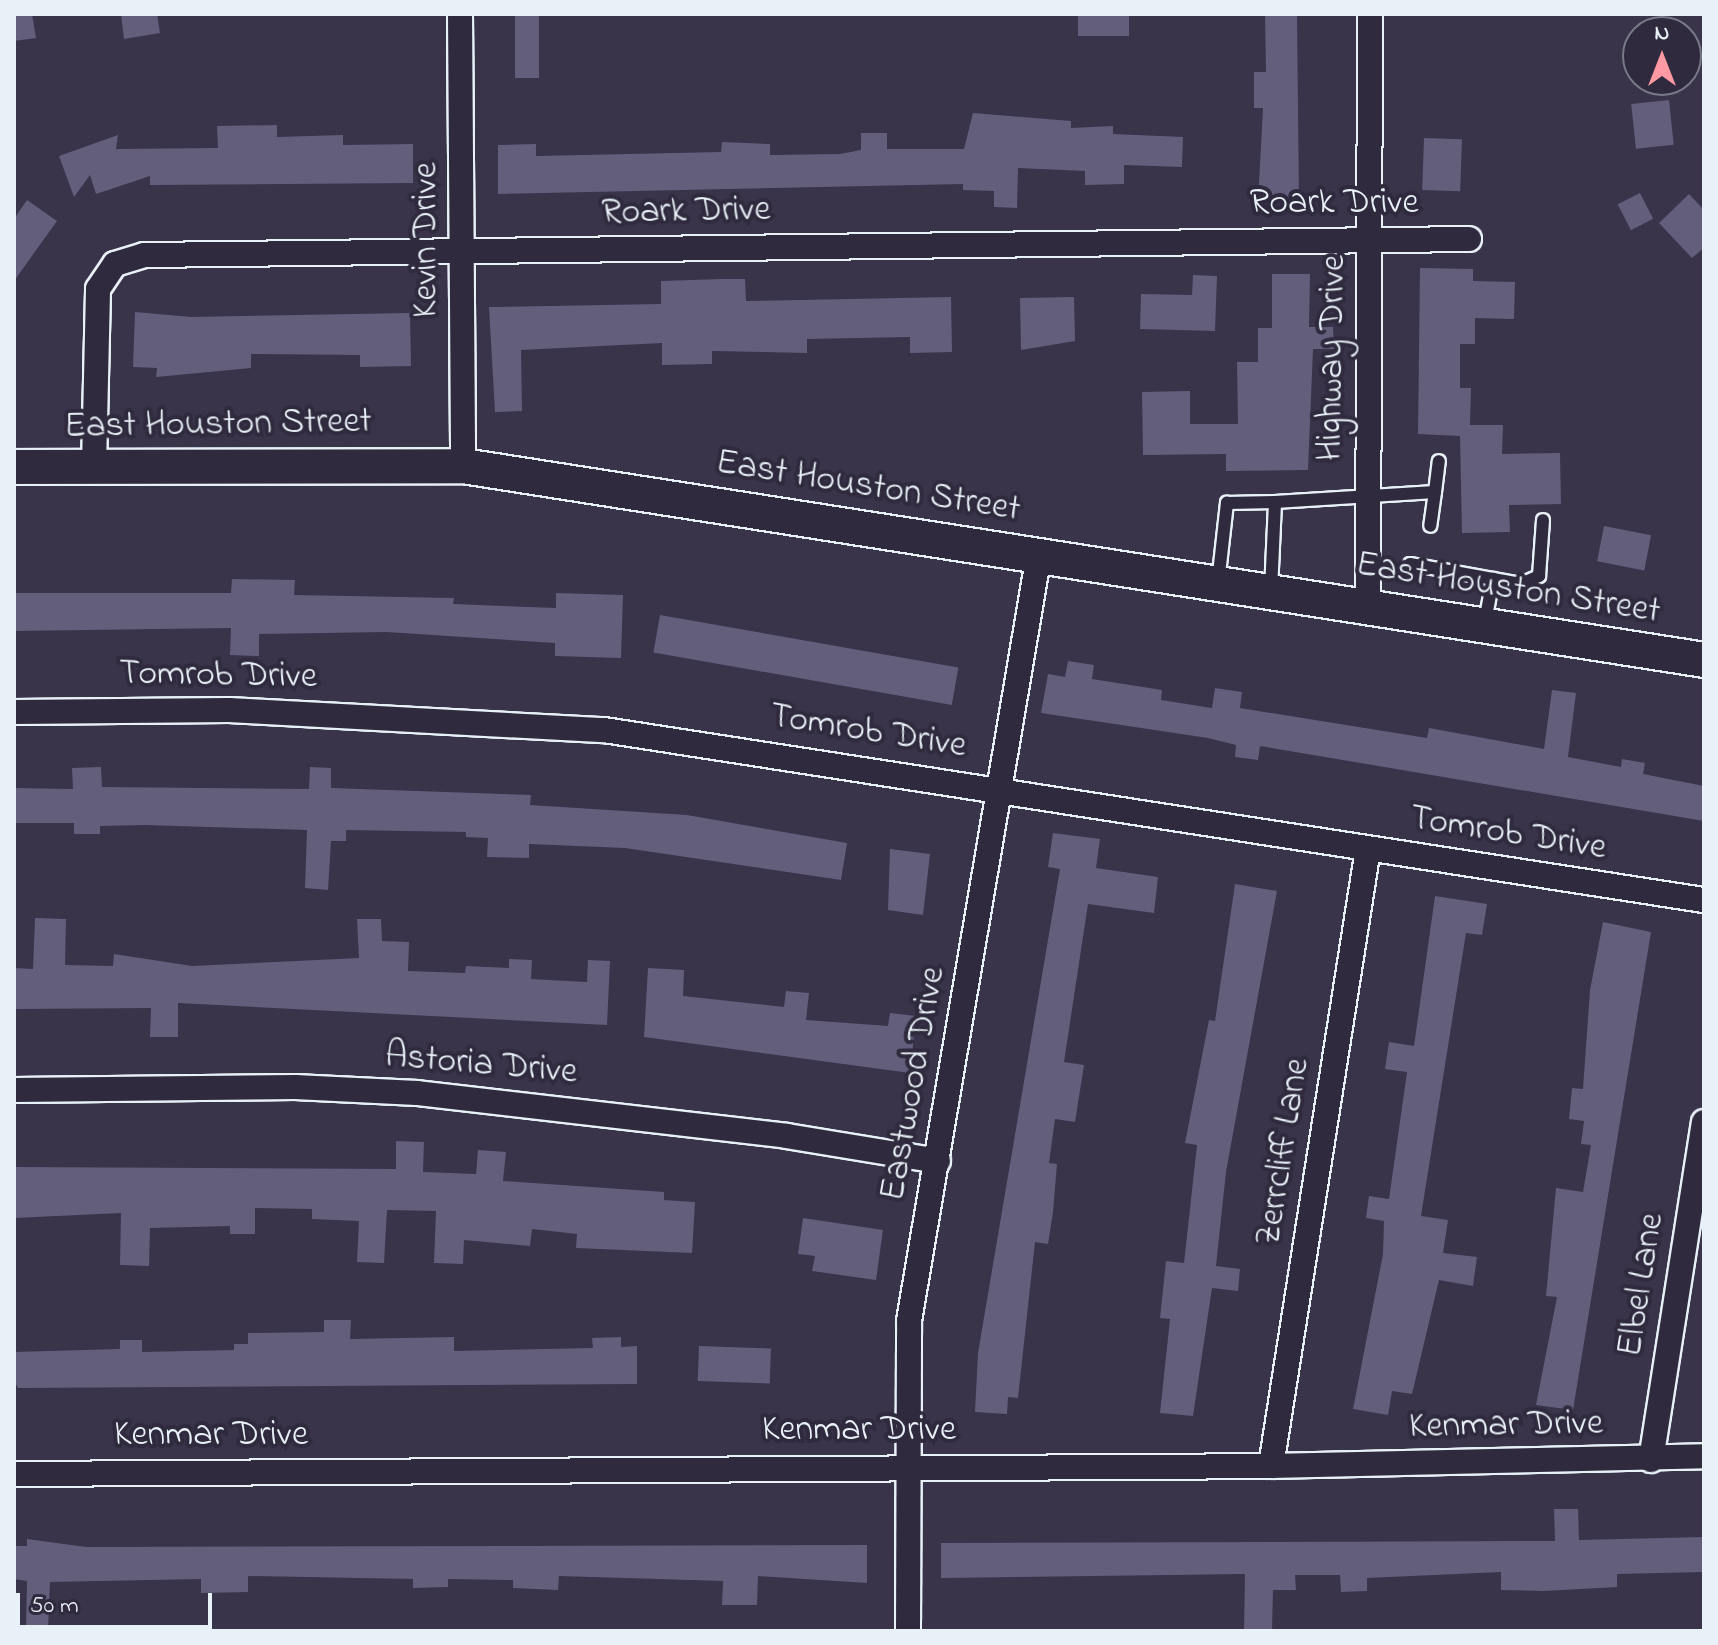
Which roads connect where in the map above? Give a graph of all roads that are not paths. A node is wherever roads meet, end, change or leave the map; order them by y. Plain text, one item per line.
1 (460, 14) edge
2 (1370, 14) edge
3 (1371, 239) junction
4 (1469, 239) dead end
5 (464, 251) junction
6 (1439, 461) dead end
7 (463, 466) junction
8 (14, 467) edge
9 (94, 467) junction
10 (1435, 492) junction
11 (1368, 495) junction
12 (1275, 502) junction
13 (1543, 520) dead end
14 (1430, 526) dead end
15 (1039, 554) junction
16 (1410, 564) dead end
17 (1493, 579) junction
18 (1218, 583) junction
19 (1271, 591) junction
20 (1368, 607) junction
21 (1484, 626) junction
22 (1704, 660) edge
23 (14, 712) edge
24 (1002, 790) junction
25 (1368, 849) junction
26 (1704, 900) edge
27 (14, 1090) edge
28 (1704, 1122) edge
29 (938, 1161) junction
30 (1704, 1456) edge
31 (1651, 1460) junction
32 (1271, 1466) junction
33 (908, 1467) junction
34 (14, 1474) edge
35 (908, 1631) edge

1 - 5 street, Kevin Drive
2 - 3 street, Highway Drive
3 - 4 street, Roark Drive
3 - 5 street, Roark Drive
3 - 11 street, Highway Drive
5 - 7 street, Kevin Drive
5 - 9 street, Roark Drive
6 - 10 lane
7 - 9 main road, East Houston Street
7 - 15 main road, East Houston Street
8 - 9 main road, East Houston Street
10 - 11 lane
10 - 14 lane
11 - 12 lane
11 - 20 street, Highway Drive
12 - 18 lane
12 - 19 lane
13 - 17 lane
15 - 18 main road, East Houston Street
15 - 24 street, Eastwood Drive
16 - 17 lane
17 - 21 lane
18 - 19 main road, East Houston Street
19 - 20 main road, East Houston Street
20 - 21 main road, East Houston Street
21 - 22 main road, East Houston Street
23 - 24 street, Tomrob Drive
24 - 25 street, Tomrob Drive
24 - 29 street, Eastwood Drive
25 - 26 street, Tomrob Drive
25 - 32 street, Zerrcliff Lane
27 - 29 street, Astoria Drive
28 - 31 street, Elbel Lane
29 - 33 street, Eastwood Drive
30 - 31 street, Kenmar Drive
31 - 32 street, Kenmar Drive
32 - 33 street, Kenmar Drive
33 - 34 street, Kenmar Drive
33 - 35 street, Eastwood Drive

